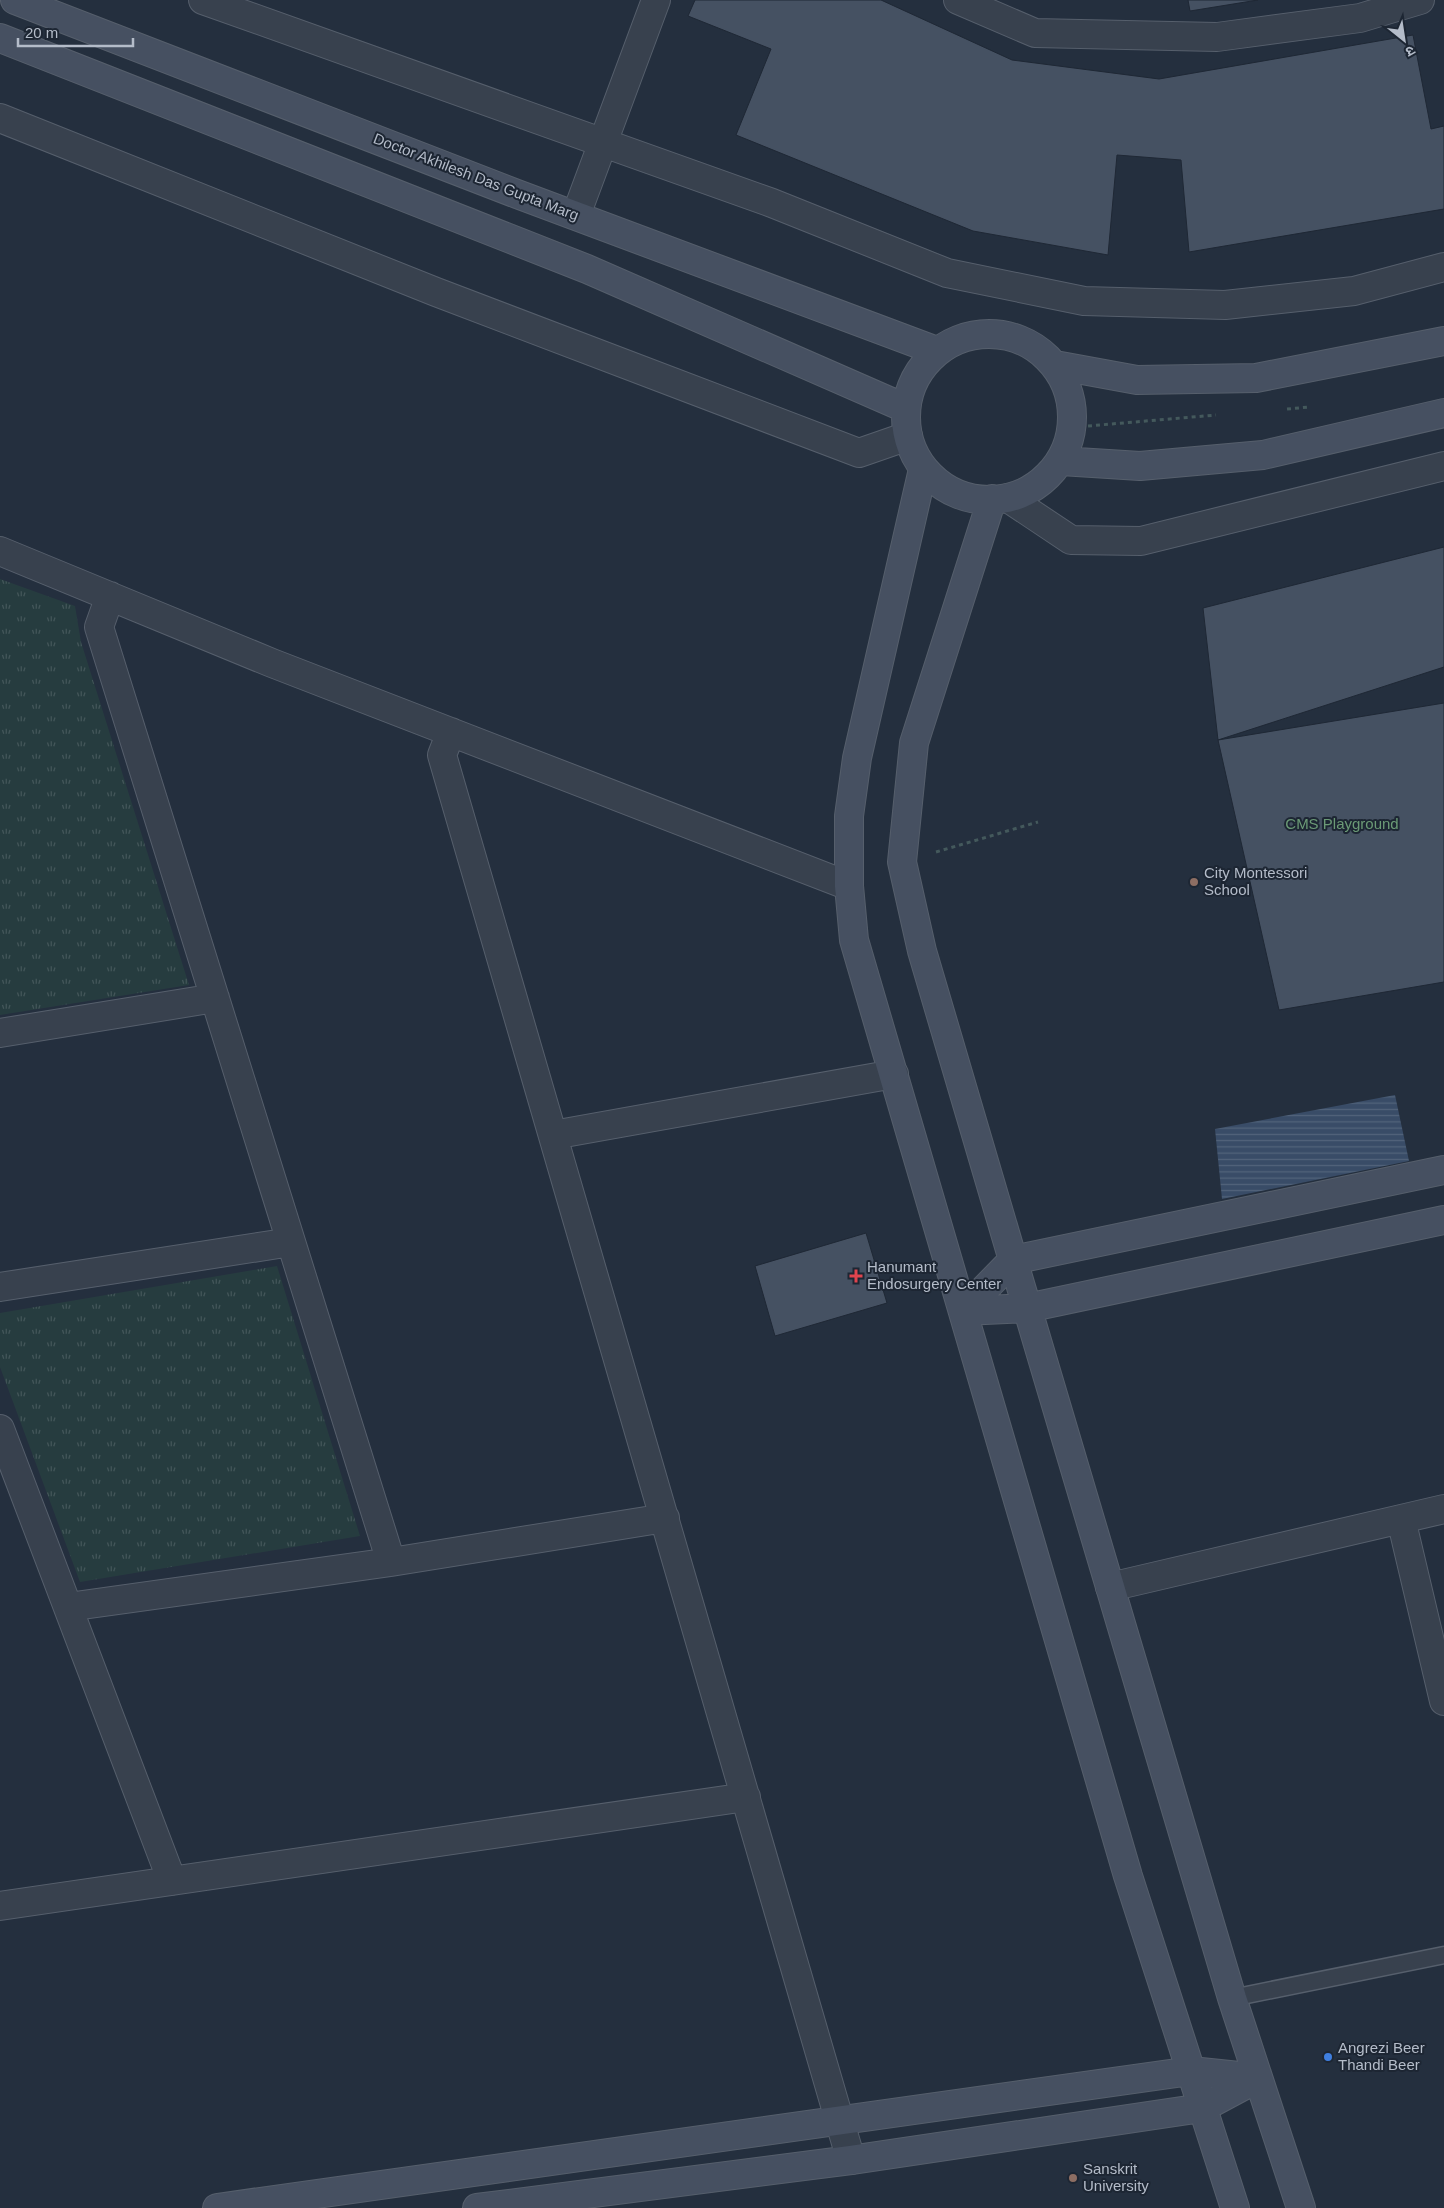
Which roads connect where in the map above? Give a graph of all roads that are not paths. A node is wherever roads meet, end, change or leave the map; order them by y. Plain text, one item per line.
1 (18, 0) edge
2 (203, 0) edge
3 (656, 0) edge
4 (958, 0) edge
5 (1416, 0) edge
6 (2, 38) edge
7 (0, 118) edge
8 (603, 142) junction
9 (576, 216) junction
10 (1444, 267) edge
11 (1444, 340) edge
12 (937, 351) junction
13 (1055, 365) junction
14 (905, 408) junction
15 (1444, 413) edge
16 (908, 436) junction
17 (1060, 461) junction
18 (1444, 466) edge
19 (923, 469) junction
20 (1000, 499) junction
21 (0, 551) edge
22 (110, 596) junction
23 (451, 732) junction
24 (849, 886) junction
25 (215, 998) junction
26 (0, 1034) edge
27 (894, 1074) junction
28 (553, 1135) junction
29 (1444, 1170) edge
30 (1444, 1220) edge
31 (291, 1242) junction
32 (1013, 1260) junction
33 (0, 1287) edge
34 (1027, 1308) junction
35 (963, 1311) junction
36 (0, 1429) edge
37 (1444, 1509) edge
38 (665, 1518) junction
39 (1401, 1519) junction
40 (391, 1562) junction
41 (1110, 1587) junction
42 (68, 1607) junction
43 (1444, 1701) edge
44 (746, 1797) junction
45 (172, 1881) junction
46 (0, 1906) edge
47 (1444, 1955) edge
48 (1232, 1998) junction
49 (1191, 2071) junction
50 (1258, 2078) junction
51 (1202, 2108) junction
52 (840, 2121) junction
53 (851, 2160) junction
54 (217, 2208) edge
55 (477, 2208) edge
56 (1235, 2208) edge
57 (1301, 2208) edge

1 - 6 street
1 - 9 street, Doctor Akhilesh Das Gupta Marg
2 - 8 street
3 - 8 street
4 - 5 street
6 - 14 street
7 - 16 street
8 - 9 street
8 - 10 street
9 - 12 street, Doctor Akhilesh Das Gupta Marg
11 - 13 street
12 - 13 street
12 - 14 street
13 - 17 street
14 - 16 street
15 - 17 street
16 - 19 street
17 - 20 street
18 - 20 street
19 - 20 street
19 - 24 street
20 - 32 street
21 - 22 street
22 - 23 street
22 - 25 street
23 - 24 street
23 - 28 street
24 - 27 street
25 - 26 street
25 - 31 street
27 - 28 street
27 - 35 street
28 - 38 street
29 - 32 street
30 - 34 street
31 - 33 street
31 - 40 street
32 - 34 street
32 - 35 street
34 - 35 street
34 - 41 street
35 - 49 street
36 - 42 street
37 - 39 street
38 - 40 street
38 - 44 street
39 - 41 street
39 - 43 street
40 - 42 street
41 - 48 street
42 - 45 street
44 - 45 street
44 - 52 street
45 - 46 street
47 - 48 lane
48 - 50 street
49 - 50 street
49 - 51 street
49 - 52 street
50 - 51 street
50 - 57 street
51 - 53 street
51 - 56 street
52 - 53 street
52 - 54 street
53 - 55 street

